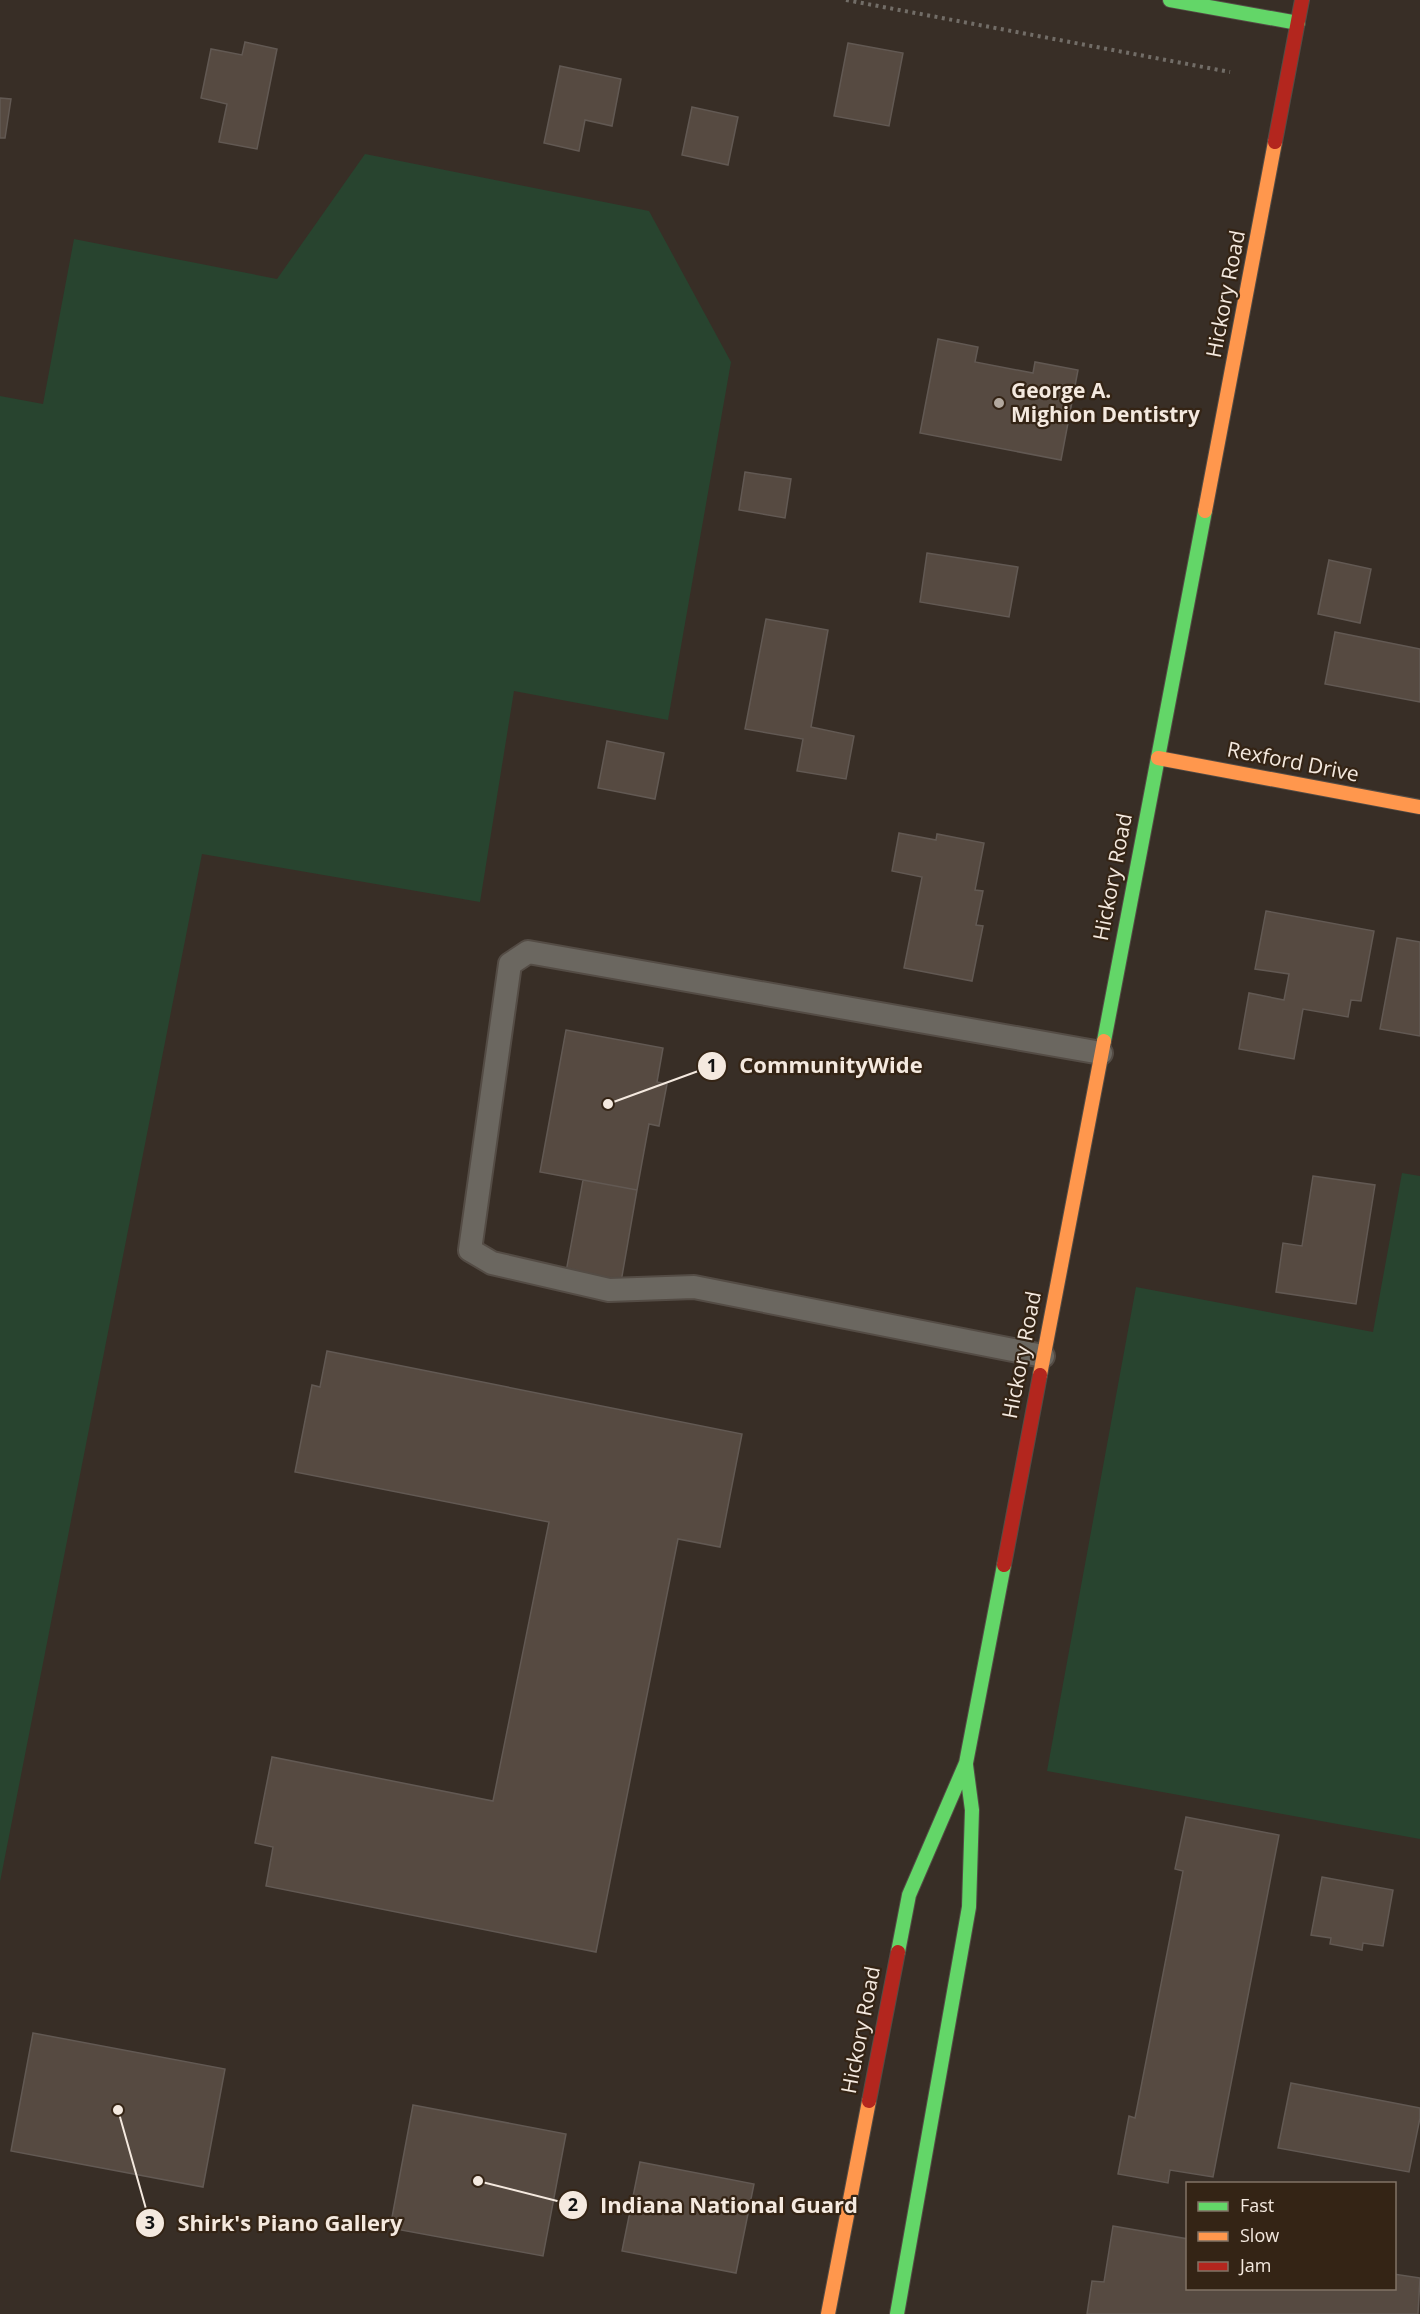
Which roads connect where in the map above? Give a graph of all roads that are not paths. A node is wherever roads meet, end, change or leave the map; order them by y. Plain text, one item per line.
1 (1170, 0) edge
2 (1302, 0) edge
3 (1298, 23) junction
4 (1158, 758) junction
5 (1420, 807) edge
6 (1101, 1053) junction
7 (1042, 1356) junction
8 (966, 1763) junction
9 (828, 2314) edge
10 (897, 2314) edge

1 - 3 street
2 - 3 street, Hickory Road
3 - 4 street, Hickory Road
4 - 5 street, Rexford Drive
4 - 6 street, Hickory Road
6 - 7 street, Hickory Road
6 - 7 lane
7 - 8 street, Hickory Road
8 - 9 street, Hickory Road
8 - 10 street, Hickory Road

